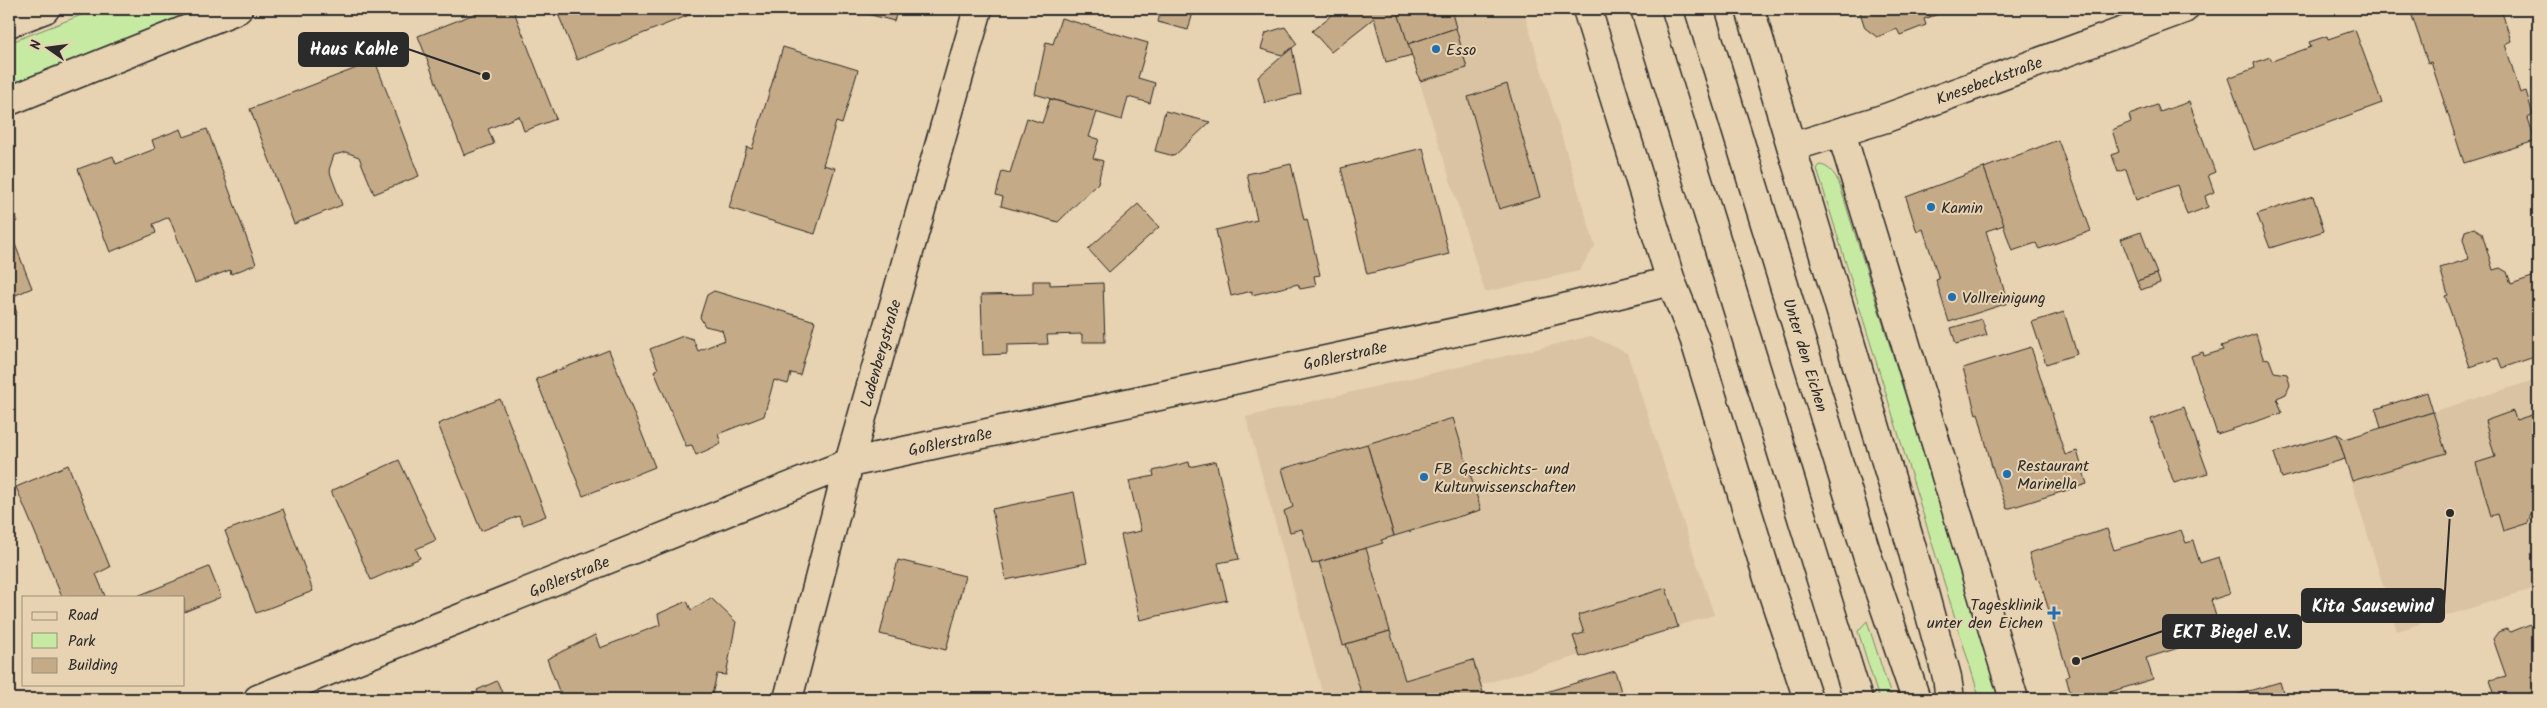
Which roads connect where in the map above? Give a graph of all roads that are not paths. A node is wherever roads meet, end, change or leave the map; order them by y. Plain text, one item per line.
1 (45, 9) edge
2 (238, 9) edge
3 (978, 9) edge
4 (1587, 9) edge
5 (1645, 9) edge
6 (1699, 9) edge
7 (1750, 9) edge
8 (2184, 9) edge
9 (9, 23) edge
10 (9, 101) edge
11 (1841, 132) junction
12 (1792, 147) junction
13 (1671, 281) junction
14 (849, 463) junction
15 (258, 699) edge
16 (788, 699) edge
17 (1808, 699) edge
18 (1858, 699) edge
19 (1916, 699) edge
20 (1950, 699) edge
21 (2014, 699) edge

1 - 9 street
2 - 10 street
3 - 14 street, Ladenbergstraße
4 - 13 street
5 - 18 street
6 - 19 street, Unter den Eichen
7 - 12 street
8 - 11 street, Knesebeckstraße
11 - 12 street, Knesebeckstraße
11 - 21 street
12 - 20 street
13 - 14 street, Goßlerstraße
13 - 17 street
14 - 15 street, Goßlerstraße
14 - 16 street, Ladenbergstraße

